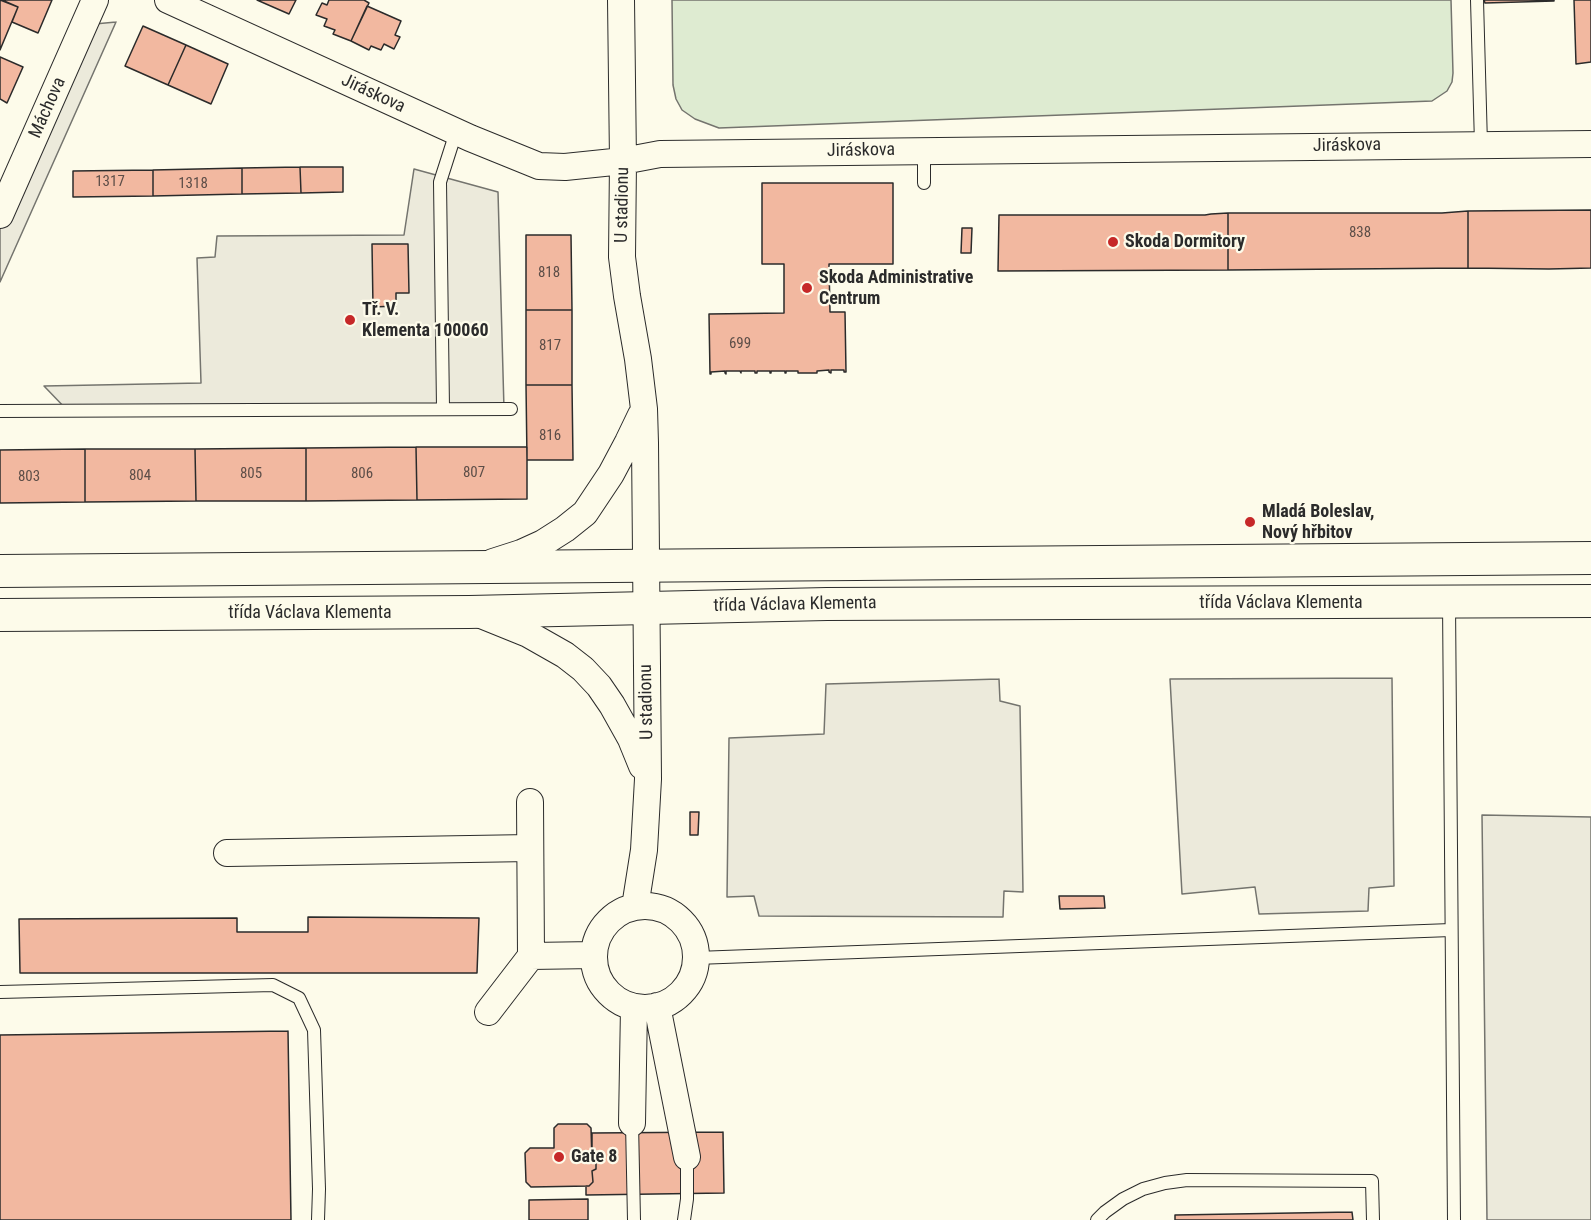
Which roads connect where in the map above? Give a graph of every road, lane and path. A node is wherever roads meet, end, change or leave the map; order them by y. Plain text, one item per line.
1 (95, 0) edge
2 (168, 0) edge
3 (621, 0) edge
4 (1477, 0) edge
5 (456, 132) junction
6 (1481, 144) junction
7 (1591, 144) edge
8 (924, 150) junction
9 (623, 160) junction
10 (924, 183) dead end
11 (0, 215) edge
12 (443, 408) junction
13 (511, 409) dead end
14 (644, 409) junction
15 (0, 411) edge
16 (1591, 558) edge
17 (645, 564) junction
18 (475, 566) junction
19 (0, 571) edge
20 (1591, 601) edge
21 (1449, 602) junction
22 (646, 608) junction
23 (469, 612) junction
24 (0, 615) edge
25 (648, 779) junction
26 (530, 802) dead end
27 (530, 848) junction
28 (227, 853) dead end
29 (635, 907) junction
30 (1452, 930) junction
31 (594, 955) junction
32 (531, 956) junction
33 (696, 958) junction
34 (0, 992) edge
35 (646, 1007) junction
36 (488, 1012) dead end
37 (632, 1123) joint
38 (687, 1157) joint
39 (318, 1220) edge
40 (634, 1220) edge
41 (684, 1220) edge
42 (1097, 1220) edge
43 (1373, 1220) edge
44 (1454, 1220) edge

1 - 11 street, Máchova
2 - 5 street, Jiráskova
3 - 9 street, U stadionu
4 - 6 lane
5 - 9 street, Jiráskova
5 - 12 lane
6 - 7 street, Jiráskova
6 - 8 street, Jiráskova
8 - 9 street, Jiráskova
8 - 10 lane
9 - 14 street, U stadionu
12 - 13 lane
12 - 15 lane
14 - 17 street, U stadionu
14 - 18 street
16 - 17 street
17 - 18 street
17 - 22 street, U stadionu
18 - 19 street
20 - 21 street, třída Václava Klementa
21 - 22 street, třída Václava Klementa
21 - 30 lane
22 - 23 street, třída Václava Klementa
22 - 25 street, U stadionu
23 - 24 street, třída Václava Klementa
23 - 25 street, U stadionu
25 - 29 street, U stadionu
26 - 27 street
27 - 28 street
27 - 32 street
29 - 31 street
29 - 33 street
30 - 33 lane
30 - 44 lane
31 - 32 street
31 - 35 street
32 - 36 street
33 - 35 street
34 - 39 lane
35 - 37 street
35 - 38 street
37 - 40 lane
38 - 41 lane
42 - 43 lane

